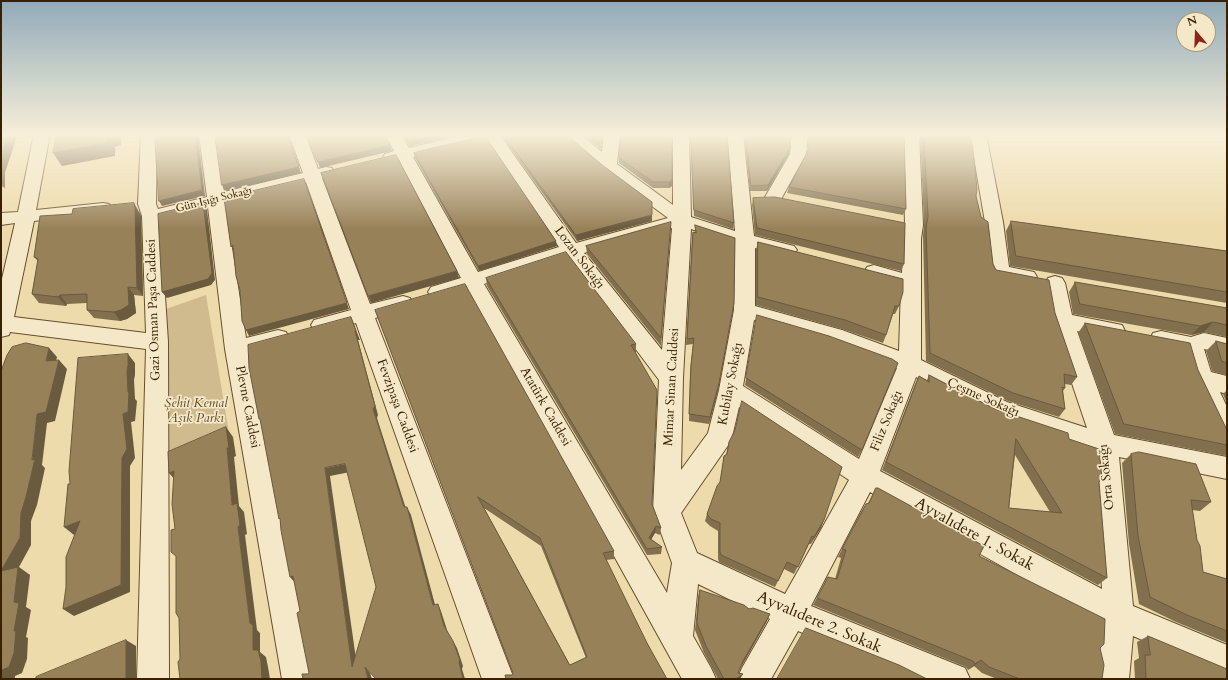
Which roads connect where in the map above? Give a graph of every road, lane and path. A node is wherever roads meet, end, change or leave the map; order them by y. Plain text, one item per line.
1 (36, 166) edge
2 (143, 166) edge
3 (211, 166) edge
4 (308, 166) edge
5 (410, 166) edge
6 (513, 166) edge
7 (609, 166) edge
8 (681, 166) edge
9 (738, 166) edge
10 (794, 166) edge
11 (909, 166) edge
12 (987, 166) edge
13 (343, 168) edge
14 (312, 176) junction
15 (216, 199) junction
16 (742, 199) junction
17 (136, 208) junction
18 (26, 215) junction
19 (1, 220) edge
20 (682, 220) junction
21 (745, 240) junction
22 (571, 250) junction
23 (806, 255) edge
24 (859, 268) edge
25 (474, 282) junction
26 (912, 282) junction
27 (745, 310) junction
28 (364, 314) junction
29 (1062, 321) junction
30 (2, 326) edge
31 (156, 342) junction
32 (1191, 345) junction
33 (1227, 346) edge
34 (236, 349) junction
35 (910, 364) junction
36 (671, 378) junction
37 (1202, 379) junction
38 (1227, 385) edge
39 (731, 390) junction
40 (1227, 432) edge
41 (1105, 444) junction
42 (1227, 468) edge
43 (865, 476) junction
44 (667, 511) junction
45 (686, 563) junction
46 (791, 613) junction
47 (1119, 615) junction
48 (677, 636) junction
49 (1227, 661) edge
50 (152, 679) edge
51 (298, 679) edge
52 (498, 679) edge
53 (700, 679) edge
54 (753, 679) edge
55 (954, 679) edge
56 (1113, 679) edge

1 - 18 street
2 - 17 street, Gazi Osman Paşa Caddesi
3 - 15 street, Plevne Caddesi
4 - 14 street, Fevzipaşa Caddesi
5 - 25 street, Atatürk Caddesi
6 - 22 street, Lozan Sokağı
7 - 20 street
8 - 20 street, Mimar Sinan Caddesi
9 - 16 street
10 - 16 street
11 - 26 street, Filiz Sokağı
12 - 29 street, Orta Sokağı
13 - 14 street, Gün Işığı Sokağı
14 - 15 street, Gün Işığı Sokağı
14 - 28 street, Fevzipaşa Caddesi
15 - 17 street, Gün Işığı Sokağı
15 - 34 street, Plevne Caddesi
16 - 21 street, Kubilay Sokağı
17 - 18 street, Gün Işığı Sokağı
17 - 31 street, Gazi Osman Paşa Caddesi
18 - 19 street, Gün Işığı Sokağı
18 - 30 street
20 - 21 street
20 - 22 street
20 - 36 street, Mimar Sinan Caddesi
21 - 23 street
21 - 27 street, Kubilay Sokağı
22 - 25 street
22 - 36 street, Lozan Sokağı
24 - 26 street
25 - 28 street
25 - 48 street, Atatürk Caddesi
26 - 35 street, Filiz Sokağı
27 - 35 street, Çeşme Sokağı
27 - 39 street, Kubilay Sokağı
28 - 34 street
28 - 52 street, Fevzipaşa Caddesi
29 - 32 street
29 - 41 street, Orta Sokağı
30 - 31 street
31 - 50 street, Gazi Osman Paşa Caddesi
32 - 33 street
32 - 37 street
34 - 51 street, Plevne Caddesi
35 - 41 street, Çeşme Sokağı
35 - 43 street, Filiz Sokağı
36 - 44 street, Mimar Sinan Caddesi
37 - 38 street
37 - 40 street
39 - 43 street, Ayvalıdere 1. Sokak
39 - 44 street, Kubilay Sokağı
41 - 42 street, Çeşme Sokağı
41 - 47 street, Orta Sokağı
43 - 46 street, Filiz Sokağı
43 - 47 street, Ayvalıdere 1. Sokak
44 - 45 street, Mimar Sinan Caddesi
45 - 46 street, Ayvalıdere 2. Sokak
45 - 48 street, Mimar Sinan Caddesi
46 - 54 street, Filiz Sokağı
46 - 55 street, Ayvalıdere 2. Sokak
47 - 49 street, Ayvalıdere 1. Sokak
47 - 56 street, Orta Sokağı
48 - 53 street, Atatürk Caddesi

